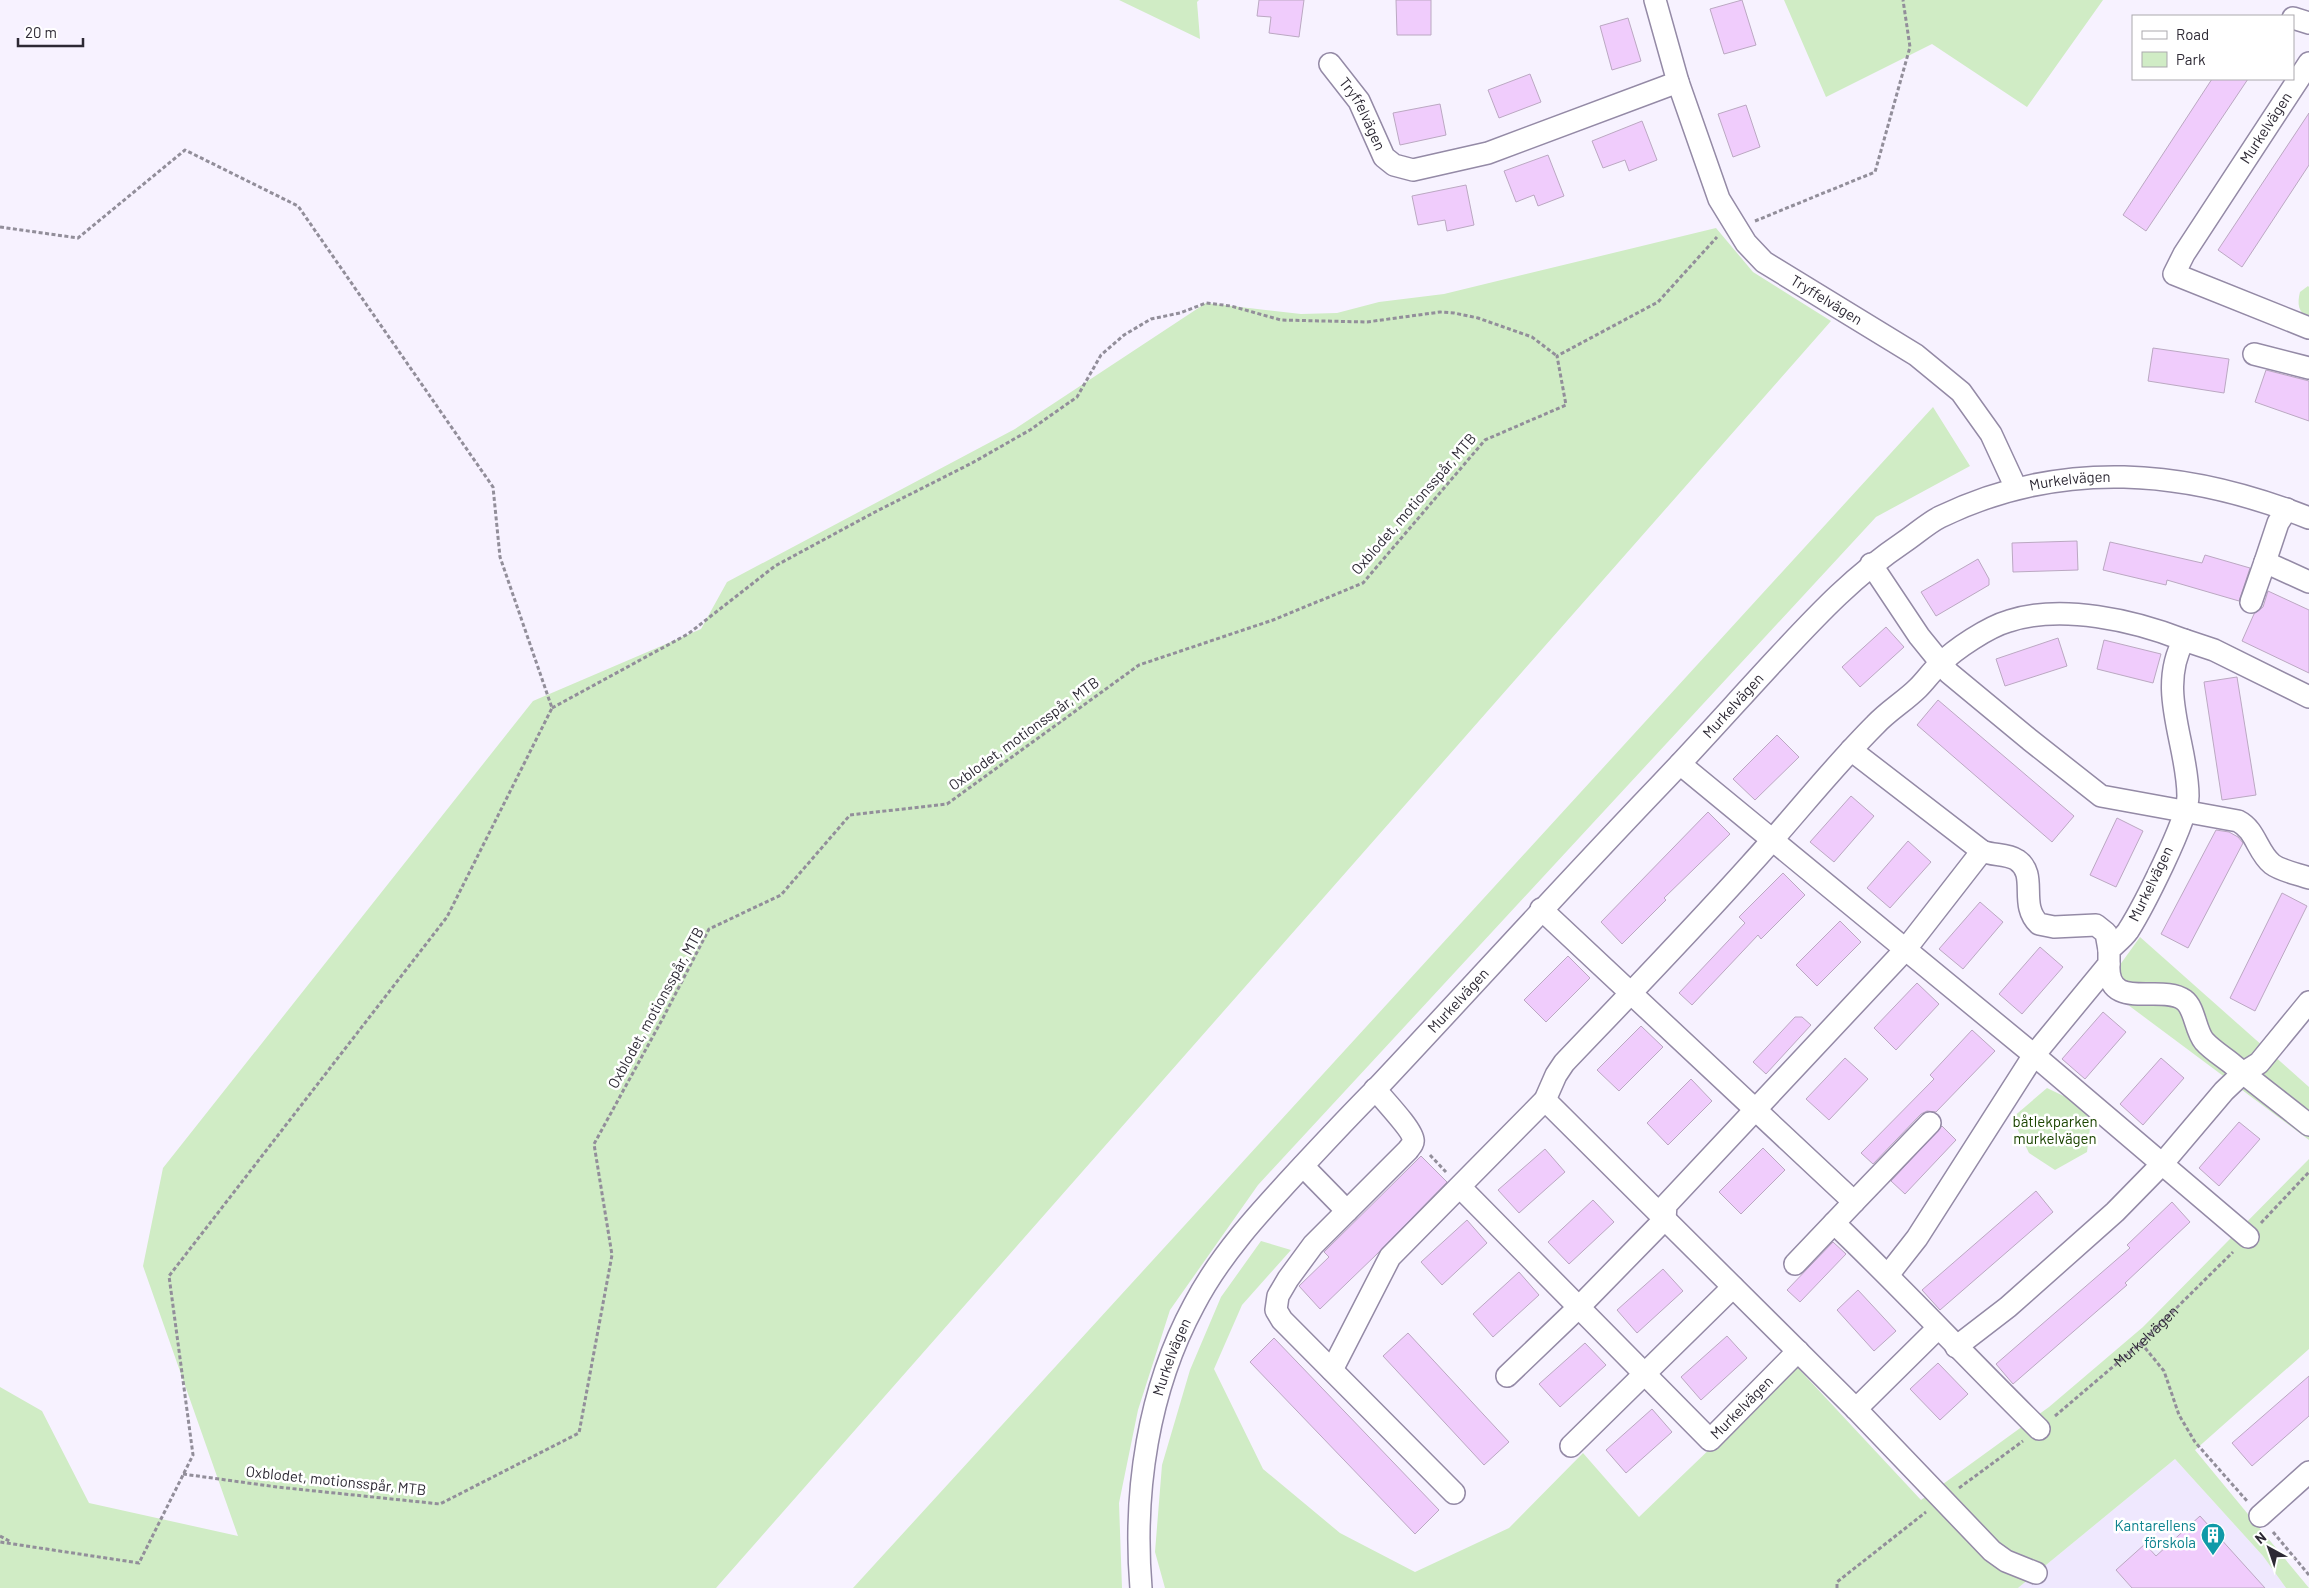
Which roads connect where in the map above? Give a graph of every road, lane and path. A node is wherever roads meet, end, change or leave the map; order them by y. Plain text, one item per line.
1 (1654, 0) edge
2 (1903, 0) edge
3 (2294, 18) edge
4 (2309, 23) edge
5 (2309, 63) edge
6 (1330, 64) dead end
7 (1678, 82) junction
8 (0, 227) edge
9 (1736, 228) junction
10 (2309, 328) edge
11 (2254, 354) dead end
12 (1557, 356) junction
13 (2309, 368) edge
14 (2016, 488) junction
15 (2287, 509) junction
16 (2309, 518) edge
17 (2265, 562) junction
18 (1871, 564) junction
19 (2309, 582) edge
20 (2251, 602) dead end
21 (2184, 640) junction
22 (1940, 663) junction
23 (2309, 697) edge
24 (552, 708) junction
25 (1851, 750) junction
26 (1680, 764) junction
27 (2186, 813) junction
28 (1772, 840) junction
29 (1982, 851) junction
30 (2309, 878) edge
31 (1541, 909) junction
32 (1904, 950) junction
33 (2109, 957) junction
34 (1631, 992) junction
35 (2309, 1002) edge
36 (2034, 1055) junction
37 (2243, 1073) junction
38 (1375, 1089) junction
39 (1545, 1100) junction
40 (1756, 1108) junction
41 (1930, 1123) dead end
42 (2309, 1125) edge
43 (1414, 1138) junction
44 (2163, 1163) junction
45 (1303, 1166) junction
46 (2309, 1172) edge
47 (1460, 1187) junction
48 (1854, 1202) junction
49 (1347, 1211) junction
50 (1665, 1219) junction
51 (1834, 1223) junction
52 (2248, 1237) junction
53 (1795, 1264) dead end
54 (1888, 1275) junction
55 (1733, 1287) junction
56 (1579, 1307) junction
57 (1938, 1328) junction
58 (2141, 1343) junction
59 (1956, 1346) junction
60 (1798, 1351) junction
61 (1332, 1370) junction
62 (1645, 1374) junction
63 (1506, 1376) dead end
64 (1856, 1410) junction
65 (2039, 1429) junction
66 (1572, 1446) dead end
67 (2309, 1472) edge
68 (183, 1474) junction
69 (1454, 1493) dead end
70 (1943, 1499) junction
71 (2260, 1516) junction
72 (0, 1536) edge
73 (0, 1542) edge
74 (13, 1544) junction
75 (2036, 1573) dead end
76 (2309, 1575) edge
77 (1141, 1588) edge
78 (1837, 1588) edge

1 - 7 street, Tryffelvägen
2 - 9 path
3 - 4 street
5 - 10 street, Murkelvägen
6 - 7 street, Tryffelvägen
7 - 9 street, Tryffelvägen
8 - 24 path
9 - 12 path
9 - 14 street, Tryffelvägen
11 - 13 street
12 - 24 path
12 - 68 path, Oxblodet, motionsspår, MTB
14 - 15 street, Murkelvägen
14 - 18 street, Murkelvägen
15 - 16 street, Murkelvägen
15 - 17 street
17 - 19 street
17 - 20 street
18 - 22 street
18 - 26 street, Murkelvägen
21 - 22 street
21 - 23 street
21 - 27 street, Murkelvägen
22 - 25 street
22 - 27 street
24 - 68 path
25 - 28 street
25 - 29 street
26 - 28 street
26 - 31 street, Murkelvägen
27 - 30 street
27 - 33 street, Murkelvägen
28 - 32 street
28 - 34 street
29 - 32 street
29 - 33 street
31 - 34 street
31 - 38 street, Murkelvägen
32 - 36 street
32 - 40 street
33 - 36 street, Murkelvägen
33 - 37 street
34 - 39 street
34 - 40 street
35 - 37 street
36 - 44 street
36 - 54 street, Murkelvägen
37 - 42 street
37 - 44 street
38 - 43 street
38 - 45 street, Murkelvägen
39 - 47 street
39 - 50 street
40 - 48 street
40 - 50 street
41 - 48 street
43 - 47 path
43 - 49 street
44 - 52 street
44 - 59 street
45 - 49 street
45 - 77 street, Murkelvägen
46 - 52 path, Murkelvägen
47 - 56 street, Murkelvägen
47 - 61 street
48 - 51 street
49 - 61 street
50 - 55 street
50 - 56 street
51 - 53 street
51 - 54 street
52 - 58 path, Murkelvägen
54 - 57 street
55 - 60 street
55 - 62 street
56 - 62 street, Murkelvägen
56 - 63 street
57 - 59 street
57 - 64 street
58 - 65 path, Murkelvägen
58 - 71 path
59 - 65 street
60 - 62 street, Murkelvägen
60 - 64 street
61 - 69 street
62 - 66 street
64 - 70 street
65 - 70 path, Murkelvägen
67 - 71 street
68 - 74 path
70 - 75 street
70 - 78 path, Murkelvägen
71 - 76 path
72 - 74 path
73 - 74 path

